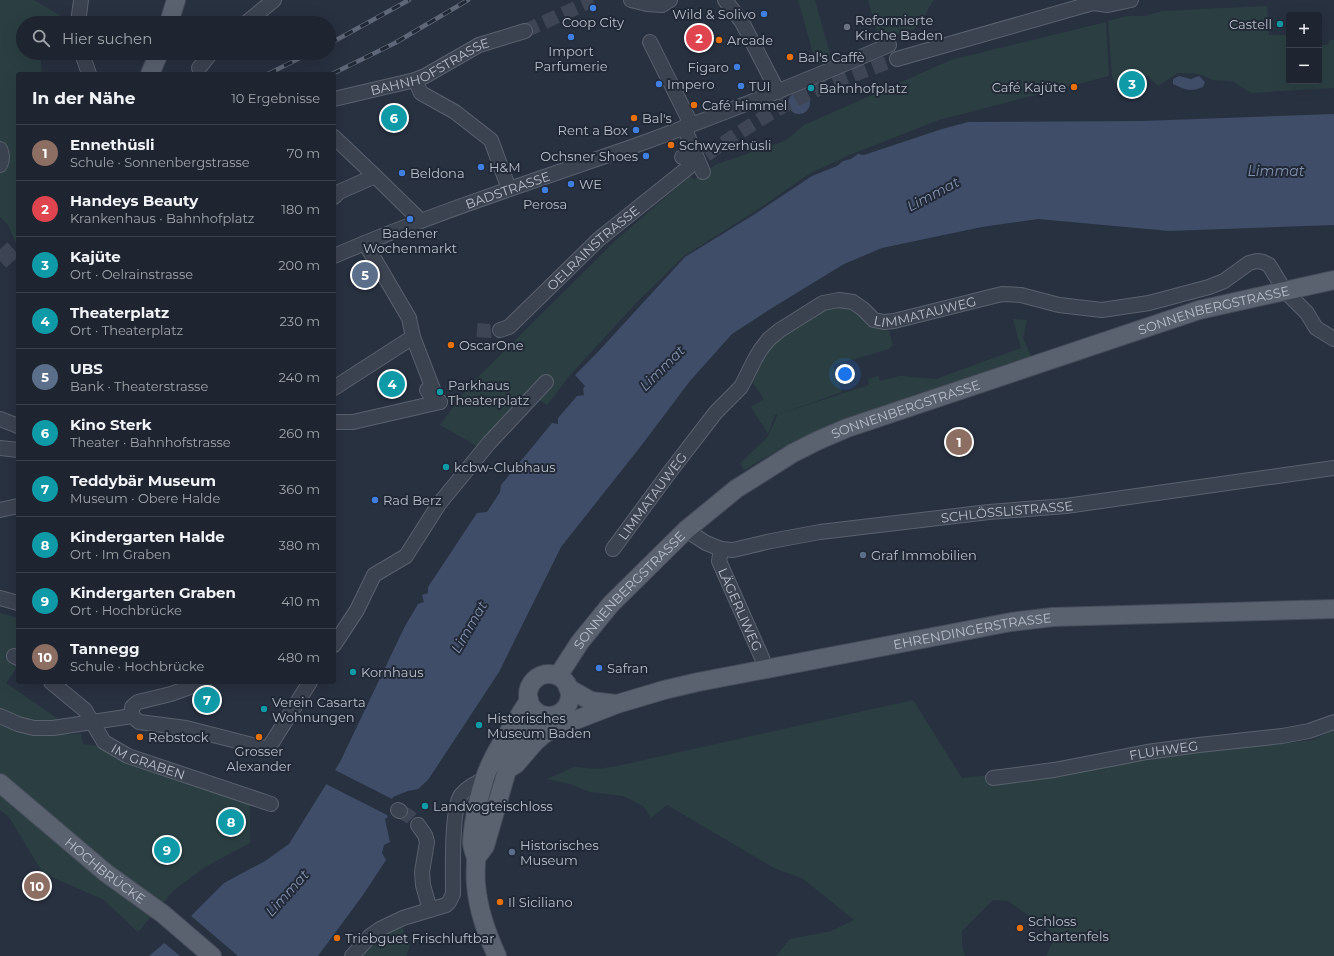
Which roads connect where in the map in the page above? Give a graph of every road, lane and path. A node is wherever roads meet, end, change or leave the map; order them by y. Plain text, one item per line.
1 (81, 0) edge
2 (176, 0) edge
3 (274, 0) edge
4 (631, 0) edge
5 (670, 0) edge
6 (725, 0) edge
7 (737, 0) edge
8 (1131, 0) edge
9 (1094, 1) edge
10 (79, 16) edge
11 (171, 16) edge
12 (255, 16) edge
13 (742, 22) junction
14 (525, 31) tunnel mouth
15 (650, 42) dead end
16 (889, 45) dead end
17 (84, 60) edge
18 (156, 60) edge
19 (205, 60) edge
20 (897, 60) tunnel mouth
21 (199, 68) dead end
22 (88, 72) edge
23 (151, 72) edge
24 (415, 80) junction
25 (778, 92) junction
26 (336, 99) edge
27 (687, 126) junction
28 (336, 139) edge
29 (0, 149) edge
30 (688, 158) junction
31 (0, 165) edge
32 (703, 172) dead end
33 (375, 176) junction
34 (509, 189) junction
35 (336, 195) edge
36 (421, 221) junction
37 (365, 243) junction
38 (336, 255) edge
39 (1334, 280) edge
40 (1285, 291) junction
41 (500, 330) tunnel mouth
42 (412, 334) junction
43 (1334, 339) edge
44 (546, 382) dead end
45 (336, 387) edge
46 (0, 419) edge
47 (336, 422) edge
48 (16, 425) edge
49 (0, 448) edge
50 (16, 450) edge
51 (1334, 468) edge
52 (16, 506) edge
53 (0, 510) edge
54 (686, 530) junction
55 (613, 549) dead end
56 (721, 549) junction
57 (0, 598) edge
58 (16, 602) edge
59 (1334, 609) edge
60 (336, 642) edge
61 (766, 670) junction
62 (563, 682) junction
63 (53, 684) edge
64 (198, 684) edge
65 (309, 684) edge
66 (528, 700) junction
67 (617, 704) junction
68 (542, 715) junction
69 (569, 715) junction
70 (0, 716) edge
71 (132, 716) junction
72 (94, 722) junction
73 (1334, 722) edge
74 (507, 770) junction
75 (993, 778) dead end
76 (484, 779) junction
77 (0, 782) edge
78 (271, 804) dead end
79 (418, 825) tunnel mouth
80 (476, 858) junction
81 (430, 910) junction
82 (212, 956) edge
83 (352, 956) edge
84 (497, 956) edge

1 - 10 street
2 - 11 main road
3 - 12 street
4 - 5 street
6 - 13 street
7 - 13 street
8 - 9 street
9 - 20 street
13 - 25 street
14 - 24 street, BAHNHOFSTRASSE
15 - 27 street
16 - 25 street
17 - 22 street
18 - 23 main road
19 - 21 street
24 - 26 street, BAHNHOFSTRASSE
24 - 34 street
25 - 27 street
27 - 30 street
27 - 34 street, BADSTRASSE
28 - 33 street
29 - 31 street
30 - 32 street
30 - 41 street, OELRAINSTRASSE
33 - 35 street
33 - 36 street
34 - 36 street, BADSTRASSE
36 - 37 street, BADSTRASSE
37 - 38 street, BADSTRASSE
37 - 42 street
39 - 40 main road, SONNENBERGSTRASSE
40 - 43 street
40 - 54 main road, SONNENBERGSTRASSE
40 - 55 street, LIMMATAUWEG
42 - 45 street
42 - 47 street
44 - 60 street
46 - 48 street
49 - 50 street
51 - 56 street, SCHLÖSSLISTRASSE
52 - 53 street
54 - 56 street, SCHLÖSSLISTRASSE
54 - 62 main road, SONNENBERGSTRASSE
56 - 61 street, LÄGERLIWEG
57 - 58 street
59 - 61 main road, EHRENDINGERSTRASSE
61 - 67 main road, EHRENDINGERSTRASSE
62 - 66 main road
62 - 67 main road, EHRENDINGERSTRASSE
62 - 69 main road
63 - 72 street, IM GRABEN
64 - 71 street
65 - 71 street
66 - 68 main road
66 - 76 main road
67 - 69 main road, EHRENDINGERSTRASSE
68 - 69 main road
68 - 74 main road
69 - 74 main road, EHRENDINGERSTRASSE
70 - 72 street
71 - 72 street
72 - 78 street, IM GRABEN
73 - 75 street, FLUHWEG
74 - 76 street
74 - 80 main road
76 - 80 main road
76 - 81 street
77 - 82 main road, HOCHBRÜCKE
79 - 81 street
80 - 84 main road
81 - 83 street

